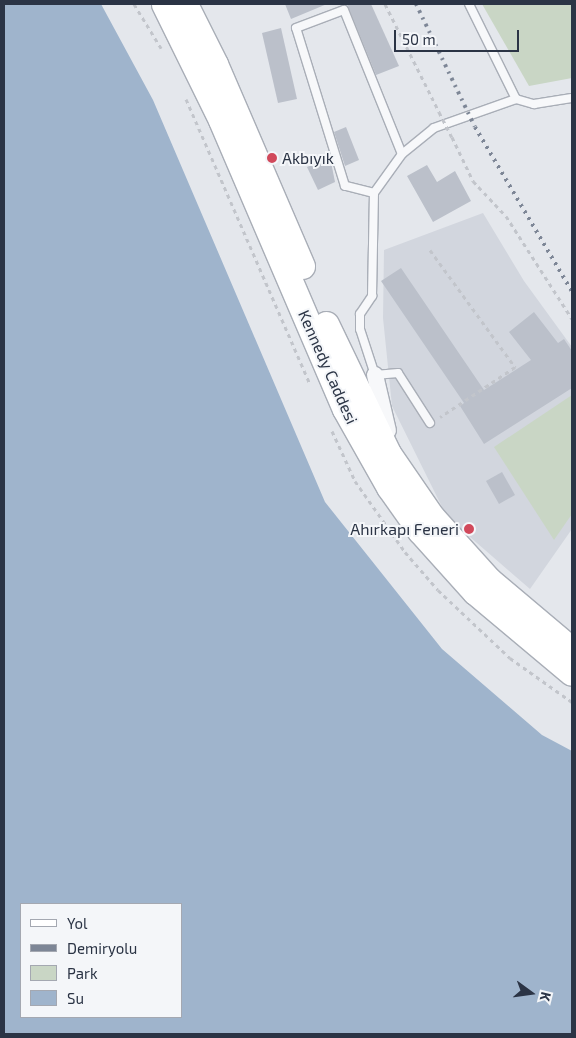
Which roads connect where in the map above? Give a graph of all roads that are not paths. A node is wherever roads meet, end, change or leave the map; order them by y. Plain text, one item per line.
1 (164, 4) edge
2 (185, 4) edge
3 (469, 4) edge
4 (572, 98) edge
5 (516, 99) junction
6 (402, 154) junction
7 (374, 192) junction
8 (375, 375) junction
9 (430, 423) road end
10 (394, 462) junction
11 (572, 650) edge
12 (572, 673) edge

1 - 12 main road, Kennedy Caddesi
2 - 10 main road, Kennedy Caddesi
3 - 5 lane
4 - 5 lane
5 - 6 lane
6 - 7 lane
6 - 7 lane
7 - 8 lane
8 - 9 lane
8 - 10 street
10 - 11 main road, Kennedy Caddesi

